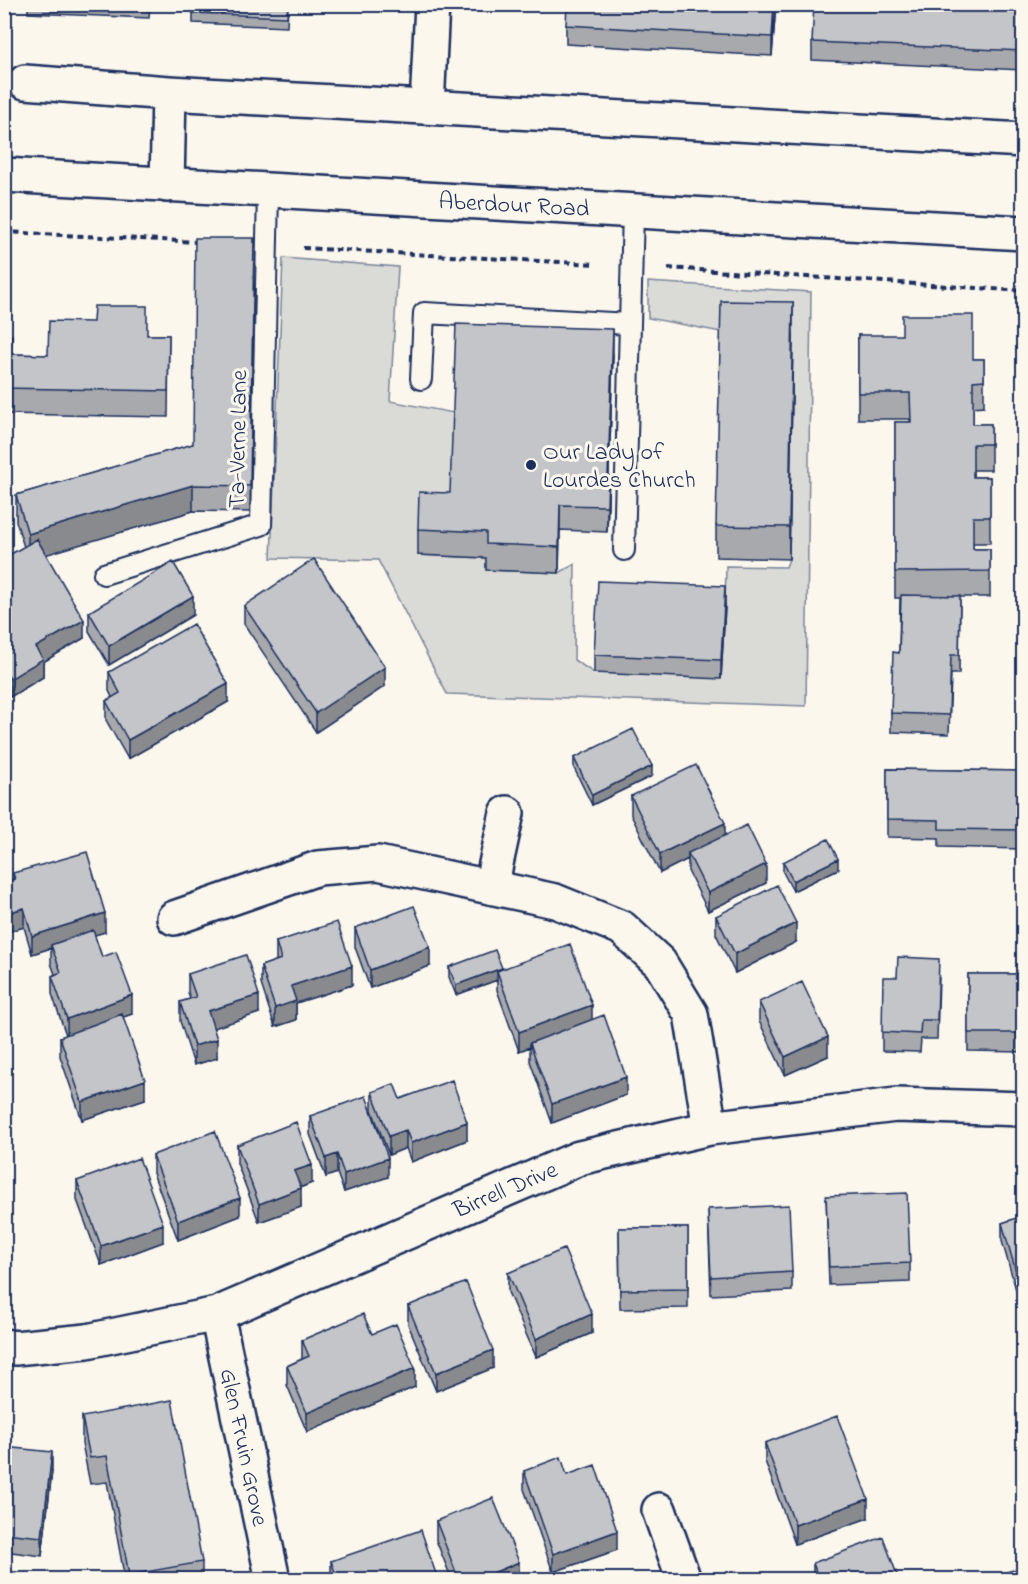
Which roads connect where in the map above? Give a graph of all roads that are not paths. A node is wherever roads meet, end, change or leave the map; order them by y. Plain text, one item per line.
1 (432, 4) edge
2 (25, 82) dead end
3 (169, 93) junction
4 (427, 107) junction
5 (1023, 140) edge
6 (4, 176) edge
7 (167, 185) junction
8 (268, 191) junction
9 (633, 211) junction
10 (1023, 233) edge
11 (630, 324) junction
12 (421, 379) dead end
13 (624, 550) dead end
14 (104, 574) dead end
15 (507, 813) dead end
16 (491, 887) junction
17 (174, 918) dead end
18 (1023, 1109) edge
19 (710, 1128) junction
20 (218, 1314) junction
21 (4, 1346) edge
22 (659, 1510) dead end
23 (273, 1580) edge
24 (684, 1580) edge

1 - 4 street
2 - 3 street
3 - 4 street
3 - 7 street
4 - 5 street
6 - 7 street, Aberdour Road
7 - 8 street, Aberdour Road
8 - 9 street, Aberdour Road
8 - 14 lane, Ta-Verne Lane
9 - 10 street, Aberdour Road
9 - 11 lane
11 - 12 lane
11 - 13 lane
15 - 16 street
16 - 17 street
16 - 19 street
18 - 19 street, Birrell Drive
19 - 20 street, Birrell Drive
20 - 21 street, Birrell Drive
20 - 23 street, Glen Fruin Grove
22 - 24 street

